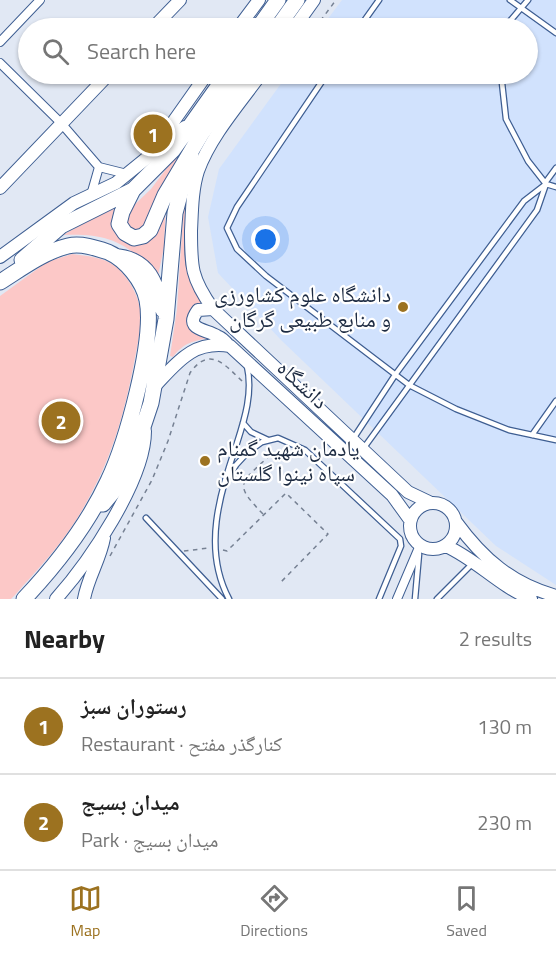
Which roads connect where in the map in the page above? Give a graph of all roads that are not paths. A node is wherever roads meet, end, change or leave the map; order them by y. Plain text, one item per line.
1 (40, 0) edge
2 (180, 0) edge
3 (259, 0) edge
4 (278, 0) edge
5 (297, 0) edge
6 (314, 0) edge
7 (379, 0) edge
8 (510, 0) edge
9 (528, 0) edge
10 (521, 8) junction
11 (23, 18) edge
12 (163, 18) edge
13 (246, 18) edge
14 (265, 18) edge
15 (284, 18) edge
16 (301, 18) edge
17 (366, 18) edge
18 (512, 18) edge
19 (535, 18) edge
20 (538, 20) edge
21 (18, 23) edge
22 (556, 33) edge
23 (0, 42) edge
24 (0, 63) edge
25 (18, 81) edge
26 (21, 84) edge
27 (99, 84) edge
28 (200, 84) edge
29 (220, 84) edge
30 (237, 84) edge
31 (254, 84) edge
32 (320, 84) edge
33 (502, 84) edge
34 (195, 120) junction
35 (61, 123) junction
36 (191, 154) junction
37 (147, 157) junction
38 (99, 167) junction
39 (556, 168) edge
40 (127, 174) junction
41 (545, 183) junction
42 (556, 187) edge
43 (0, 188) edge
44 (133, 190) junction
45 (91, 195) junction
46 (118, 256) junction
47 (0, 257) edge
48 (0, 280) edge
49 (213, 309) junction
50 (166, 319) junction
51 (230, 346) junction
52 (246, 359) junction
53 (268, 360) junction
54 (258, 371) junction
55 (395, 375) junction
56 (409, 385) junction
57 (153, 388) junction
58 (556, 401) edge
59 (145, 422) junction
60 (243, 423) junction
61 (532, 435) junction
62 (352, 439) junction
63 (270, 440) junction
64 (556, 440) edge
65 (363, 449) junction
66 (222, 487) junction
67 (429, 502) junction
68 (146, 518) dead end
69 (410, 520) junction
70 (456, 522) junction
71 (105, 531) junction
72 (71, 544) junction
73 (420, 545) junction
74 (446, 546) junction
75 (474, 563) junction
76 (556, 596) edge
77 (24, 599) edge
78 (56, 599) edge
79 (84, 599) edge
80 (222, 599) edge
81 (229, 599) edge
82 (379, 599) edge
83 (398, 599) edge
84 (415, 599) edge
85 (437, 599) edge
86 (531, 599) edge

1 - 11 street
2 - 12 main road
3 - 13 main road
4 - 14 highway
5 - 15 highway
6 - 16 main road
7 - 17 lane
8 - 10 lane
9 - 10 lane
10 - 18 lane
10 - 19 lane
20 - 22 lane
21 - 23 street
24 - 25 street
26 - 35 street
27 - 35 main road
28 - 37 main road
29 - 34 highway
30 - 36 highway
31 - 49 main road, دانشگاه
32 - 55 lane
33 - 41 lane
34 - 37 main road
34 - 44 highway
35 - 38 street
35 - 43 main road
36 - 44 highway
36 - 50 highway
37 - 40 main road
38 - 40 street
38 - 45 street
39 - 41 lane
40 - 45 main road
41 - 42 lane
41 - 55 lane
41 - 56 lane
44 - 48 highway
45 - 47 main road
46 - 48 highway
46 - 50 highway
46 - 72 highway
49 - 51 main road, دانشگاه
49 - 53 main road, دانشگاه
50 - 57 highway
51 - 52 main road, دانشگاه
51 - 57 main road
52 - 54 main road, دانشگاه
52 - 60 lane
53 - 54 main road
53 - 62 main road, دانشگاه
54 - 69 main road, دانشگاه
55 - 56 lane
55 - 62 lane
56 - 61 lane
56 - 65 lane
57 - 59 highway
58 - 61 lane
59 - 71 main road
59 - 72 highway
60 - 63 lane
60 - 66 lane
61 - 64 lane
62 - 65 main road, دانشگاه
63 - 66 lane
63 - 82 lane
65 - 67 main road, دانشگاه
66 - 81 lane
67 - 69 main road
67 - 70 main road
68 - 80 lane
69 - 73 main road
70 - 74 main road
70 - 76 main road
71 - 78 main road
71 - 79 main road
72 - 77 highway
73 - 74 main road
73 - 83 street
73 - 84 lane
74 - 75 main road
75 - 85 lane
75 - 86 main road

